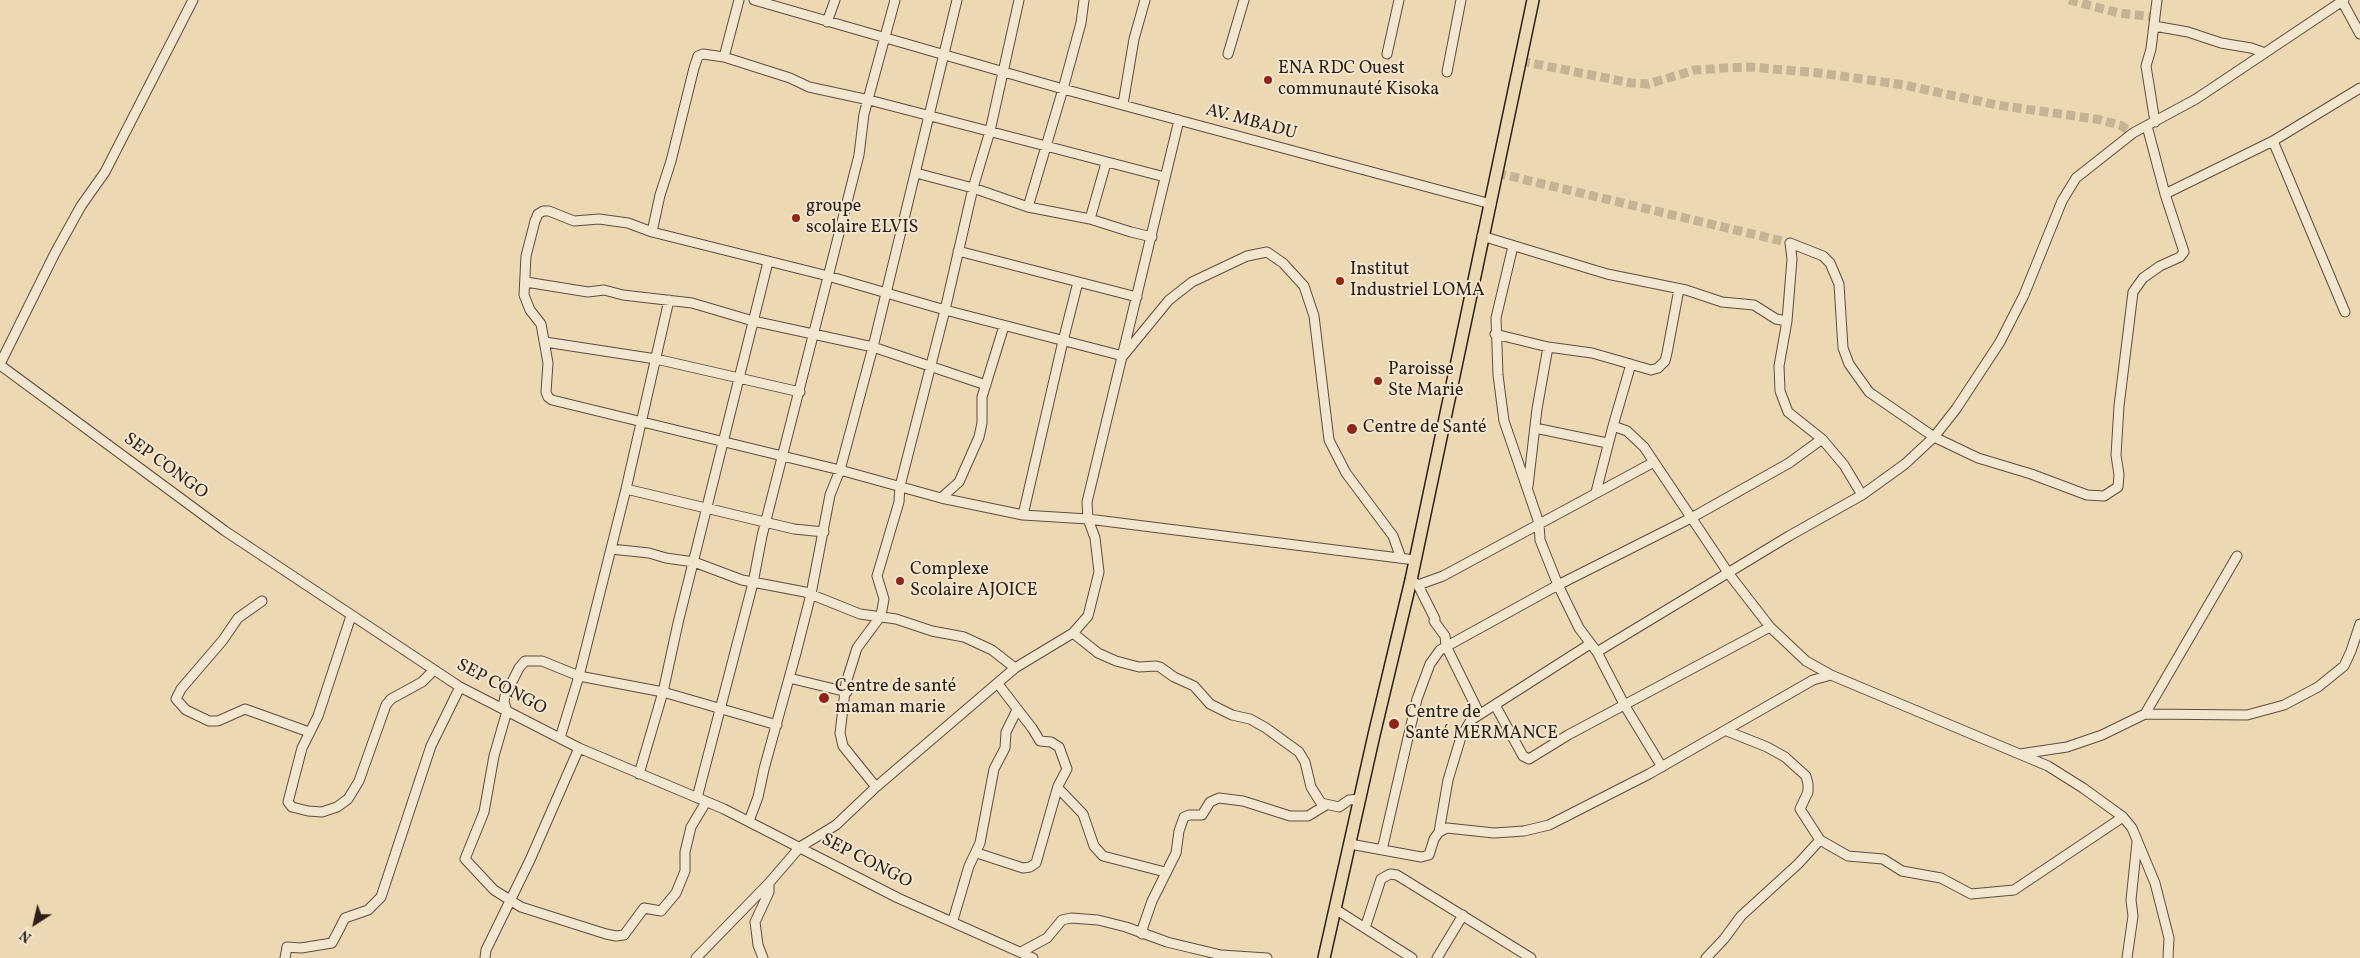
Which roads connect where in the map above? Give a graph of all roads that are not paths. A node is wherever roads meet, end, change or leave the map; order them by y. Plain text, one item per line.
1 (193, 0) edge
2 (739, 0) edge
3 (754, 0) edge
4 (835, 0) edge
5 (894, 0) edge
6 (957, 0) edge
7 (1019, 0) edge
8 (1084, 0) edge
9 (1145, 0) edge
10 (1244, 0) edge
11 (1398, 0) edge
12 (1461, 0) edge
13 (1533, 0) edge
14 (2157, 0) edge
15 (2343, 1) edge
16 (771, 3) edge
17 (827, 22) junction
18 (2154, 26) junction
19 (2360, 34) edge
20 (885, 38) junction
21 (2265, 53) junction
22 (944, 54) junction
23 (1228, 54) dead end
24 (1387, 54) dead end
25 (724, 57) junction
26 (1003, 70) junction
27 (1446, 72) dead end
28 (2360, 88) edge
29 (1063, 89) junction
30 (869, 100) junction
31 (1123, 104) junction
32 (929, 115) junction
33 (1179, 120) junction
34 (2151, 124) junction
35 (990, 132) junction
36 (2273, 142) junction
37 (1046, 146) junction
38 (1106, 163) junction
39 (916, 173) junction
40 (1165, 177) junction
41 (973, 188) junction
42 (2165, 194) junction
43 (1491, 204) junction
44 (1028, 207) junction
45 (1090, 219) junction
46 (652, 232) junction
47 (1482, 236) junction
48 (1152, 237) junction
49 (1513, 246) junction
50 (958, 251) junction
51 (768, 262) junction
52 (828, 276) junction
53 (526, 282) junction
54 (1078, 282) junction
55 (1679, 289) junction
56 (886, 292) junction
57 (1137, 297) junction
58 (669, 300) junction
59 (945, 310) junction
60 (2345, 312) dead end
61 (753, 321) junction
62 (1787, 322) junction
63 (1004, 326) junction
64 (1495, 334) junction
65 (814, 336) junction
66 (1063, 341) junction
67 (545, 342) junction
68 (873, 347) junction
69 (1548, 347) junction
70 (1123, 356) junction
71 (656, 359) junction
72 (1631, 364) junction
73 (0, 365) edge
74 (930, 367) junction
75 (739, 378) junction
76 (986, 385) junction
77 (800, 392) junction
78 (640, 423) junction
79 (1613, 426) junction
80 (1535, 428) junction
81 (1934, 437) junction
82 (1822, 439) junction
83 (1608, 443) junction
84 (724, 444) junction
85 (784, 457) junction
86 (1654, 462) junction
87 (840, 470) junction
88 (900, 486) junction
89 (626, 489) junction
90 (1527, 489) junction
91 (1596, 492) junction
92 (1862, 495) junction
93 (941, 498) junction
94 (708, 508) junction
95 (1023, 515) junction
96 (1693, 517) junction
97 (1088, 520) junction
98 (767, 522) junction
99 (1539, 523) junction
100 (824, 532) junction
101 (611, 548) junction
102 (2237, 556) dead end
103 (1401, 558) junction
104 (1416, 560) junction
105 (694, 562) junction
106 (1729, 574) junction
107 (1415, 582) junction
108 (753, 583) junction
109 (1558, 585) junction
110 (811, 594) junction
111 (262, 601) dead end
112 (351, 616) junction
113 (880, 617) junction
114 (2360, 624) edge
115 (1770, 627) junction
116 (1073, 633) junction
117 (1590, 644) junction
118 (1446, 646) junction
119 (1597, 652) junction
120 (1015, 668) junction
121 (434, 670) junction
122 (1831, 675) junction
123 (579, 676) junction
124 (789, 678) junction
125 (998, 684) junction
126 (460, 687) junction
127 (663, 692) junction
128 (847, 692) junction
129 (1495, 705) junction
130 (1625, 706) junction
131 (720, 707) junction
132 (1017, 710) junction
133 (507, 711) junction
134 (1479, 713) junction
135 (2145, 714) junction
136 (777, 725) junction
137 (1727, 731) junction
138 (309, 732) junction
139 (560, 738) junction
140 (579, 748) junction
141 (2020, 754) junction
142 (1662, 767) junction
143 (639, 774) junction
144 (876, 787) junction
145 (1059, 789) junction
146 (697, 798) junction
147 (1360, 800) junction
148 (706, 802) junction
149 (1326, 805) junction
150 (2123, 817) junction
151 (749, 821) junction
152 (1439, 832) junction
153 (2137, 839) junction
154 (1820, 840) junction
155 (1350, 844) junction
156 (800, 847) junction
157 (1382, 850) junction
158 (977, 852) junction
159 (1165, 872) junction
160 (769, 883) junction
161 (510, 901) junction
162 (1335, 909) junction
163 (1463, 915) junction
164 (953, 920) junction
165 (1365, 928) junction
166 (1142, 934) junction
167 (1021, 952) junction
168 (285, 958) edge
169 (485, 958) edge
170 (696, 958) edge
171 (763, 958) edge
172 (1033, 958) edge
173 (1267, 958) edge
174 (1324, 958) edge
175 (1412, 958) edge
176 (1437, 958) edge
177 (1531, 958) edge
178 (1706, 958) edge
179 (2127, 958) edge
180 (2168, 958) edge

1 - 73 street
2 - 25 street
3 - 16 street, AV. MBADU
4 - 17 street
5 - 20 street
6 - 22 street
7 - 26 street
8 - 29 street
9 - 31 street
10 - 23 street
11 - 24 street
12 - 27 street
13 - 43 main road
14 - 18 street
15 - 19 street
15 - 21 street
16 - 17 street, AV. MBADU
17 - 20 street, AV. MBADU
18 - 21 street
18 - 34 street
20 - 22 street, AV. MBADU
20 - 30 street
21 - 34 street
22 - 26 street, AV. MBADU
22 - 32 street
25 - 30 street
25 - 46 street
26 - 29 street, AV. MBADU
26 - 35 street
28 - 36 street
29 - 31 street, AV. MBADU
29 - 37 street
30 - 32 street
30 - 52 street
31 - 33 street, AV. MBADU
32 - 35 street
32 - 39 street
33 - 40 street
33 - 43 street, AV. MBADU
34 - 42 street
34 - 81 street
35 - 37 street
35 - 41 street
36 - 42 street
36 - 60 street
37 - 38 street
37 - 44 street
38 - 40 street
38 - 45 street
39 - 41 street
39 - 56 street
40 - 48 street
41 - 44 street
41 - 50 street
42 - 81 street
43 - 47 main road
44 - 45 street
45 - 48 street
46 - 51 street
46 - 53 street
47 - 49 street
47 - 104 main road
48 - 57 street
49 - 55 street
49 - 64 street
50 - 54 street
50 - 59 street
51 - 52 street
51 - 61 street
52 - 56 street
52 - 65 street
53 - 58 street
53 - 67 street
54 - 57 street
54 - 66 street
55 - 62 street
55 - 72 street
56 - 59 street
56 - 68 street
57 - 70 street
58 - 61 street
58 - 71 street
59 - 63 street
59 - 74 street
61 - 65 street
61 - 75 street
62 - 81 street
62 - 82 street
63 - 66 street
63 - 76 street
64 - 69 street
64 - 90 street
65 - 68 street
65 - 77 street
66 - 70 street
66 - 95 street
67 - 71 street
67 - 78 street
68 - 74 street
68 - 87 street
69 - 72 street
69 - 80 street
70 - 97 street
70 - 103 street
71 - 75 street
71 - 78 street
72 - 79 street
73 - 112 street, SEP CONGO
74 - 76 street
74 - 88 street
75 - 77 street
75 - 84 street
76 - 93 street
77 - 85 street
78 - 84 street
78 - 89 street
79 - 83 street
79 - 86 street
80 - 83 street
80 - 90 street
81 - 92 street
82 - 92 street
82 - 96 street
83 - 91 street
84 - 85 street
84 - 94 street
85 - 87 street
85 - 98 street
86 - 91 street
86 - 96 street
87 - 88 street
87 - 100 street
88 - 93 street
88 - 113 street
89 - 94 street
89 - 101 street
90 - 99 street
91 - 99 street
92 - 106 street
93 - 95 street
94 - 98 street
94 - 105 street
95 - 97 street
96 - 106 street
96 - 109 street
97 - 103 street
97 - 116 street
98 - 100 street
98 - 108 street
99 - 107 street
99 - 109 street
100 - 110 street
101 - 105 street
101 - 123 street
102 - 135 street
103 - 104 street
104 - 107 main road
105 - 108 street
105 - 127 street
106 - 115 street
106 - 119 street
107 - 118 street
107 - 147 main road
108 - 110 street
108 - 131 street
109 - 117 street
109 - 118 street
110 - 113 street
110 - 124 street
111 - 138 street
112 - 121 street, SEP CONGO
112 - 138 street
113 - 120 street
113 - 128 street
114 - 135 street
115 - 122 street
115 - 130 street
116 - 120 street
116 - 149 street
117 - 119 street
117 - 129 street
118 - 134 street
118 - 157 street
119 - 130 street
120 - 125 street
121 - 126 street, SEP CONGO
121 - 138 street
122 - 137 street
122 - 141 street
123 - 127 street
123 - 133 street
123 - 139 street
124 - 128 street
124 - 136 street
125 - 132 street
125 - 144 street
126 - 133 street, SEP CONGO
126 - 168 street
127 - 131 street
127 - 143 street
128 - 144 street
129 - 130 street
129 - 134 street
130 - 142 street
131 - 136 street
131 - 146 street
132 - 145 street
132 - 158 street
133 - 139 street, SEP CONGO
133 - 161 street
134 - 152 street
135 - 141 street
136 - 151 street
137 - 142 street
137 - 154 street
139 - 140 street, SEP CONGO
140 - 143 street, SEP CONGO
140 - 161 street
141 - 150 street
142 - 152 street
143 - 146 street, SEP CONGO
144 - 156 street
145 - 158 street
145 - 159 street
146 - 148 street, SEP CONGO
147 - 149 street
147 - 155 main road
148 - 151 street, SEP CONGO
148 - 161 street
149 - 159 street
150 - 153 street
150 - 154 street
151 - 156 street, SEP CONGO
152 - 157 street
153 - 179 street
153 - 180 street
154 - 178 street
155 - 157 street
155 - 162 main road
156 - 160 street
156 - 164 street, SEP CONGO
158 - 164 street
159 - 166 street
160 - 170 street
160 - 171 street
161 - 169 street
162 - 165 street
162 - 174 main road
163 - 165 street
163 - 176 street
163 - 177 street
164 - 167 street, SEP CONGO
165 - 175 street
166 - 167 street
166 - 173 street
167 - 172 street, SEP CONGO

